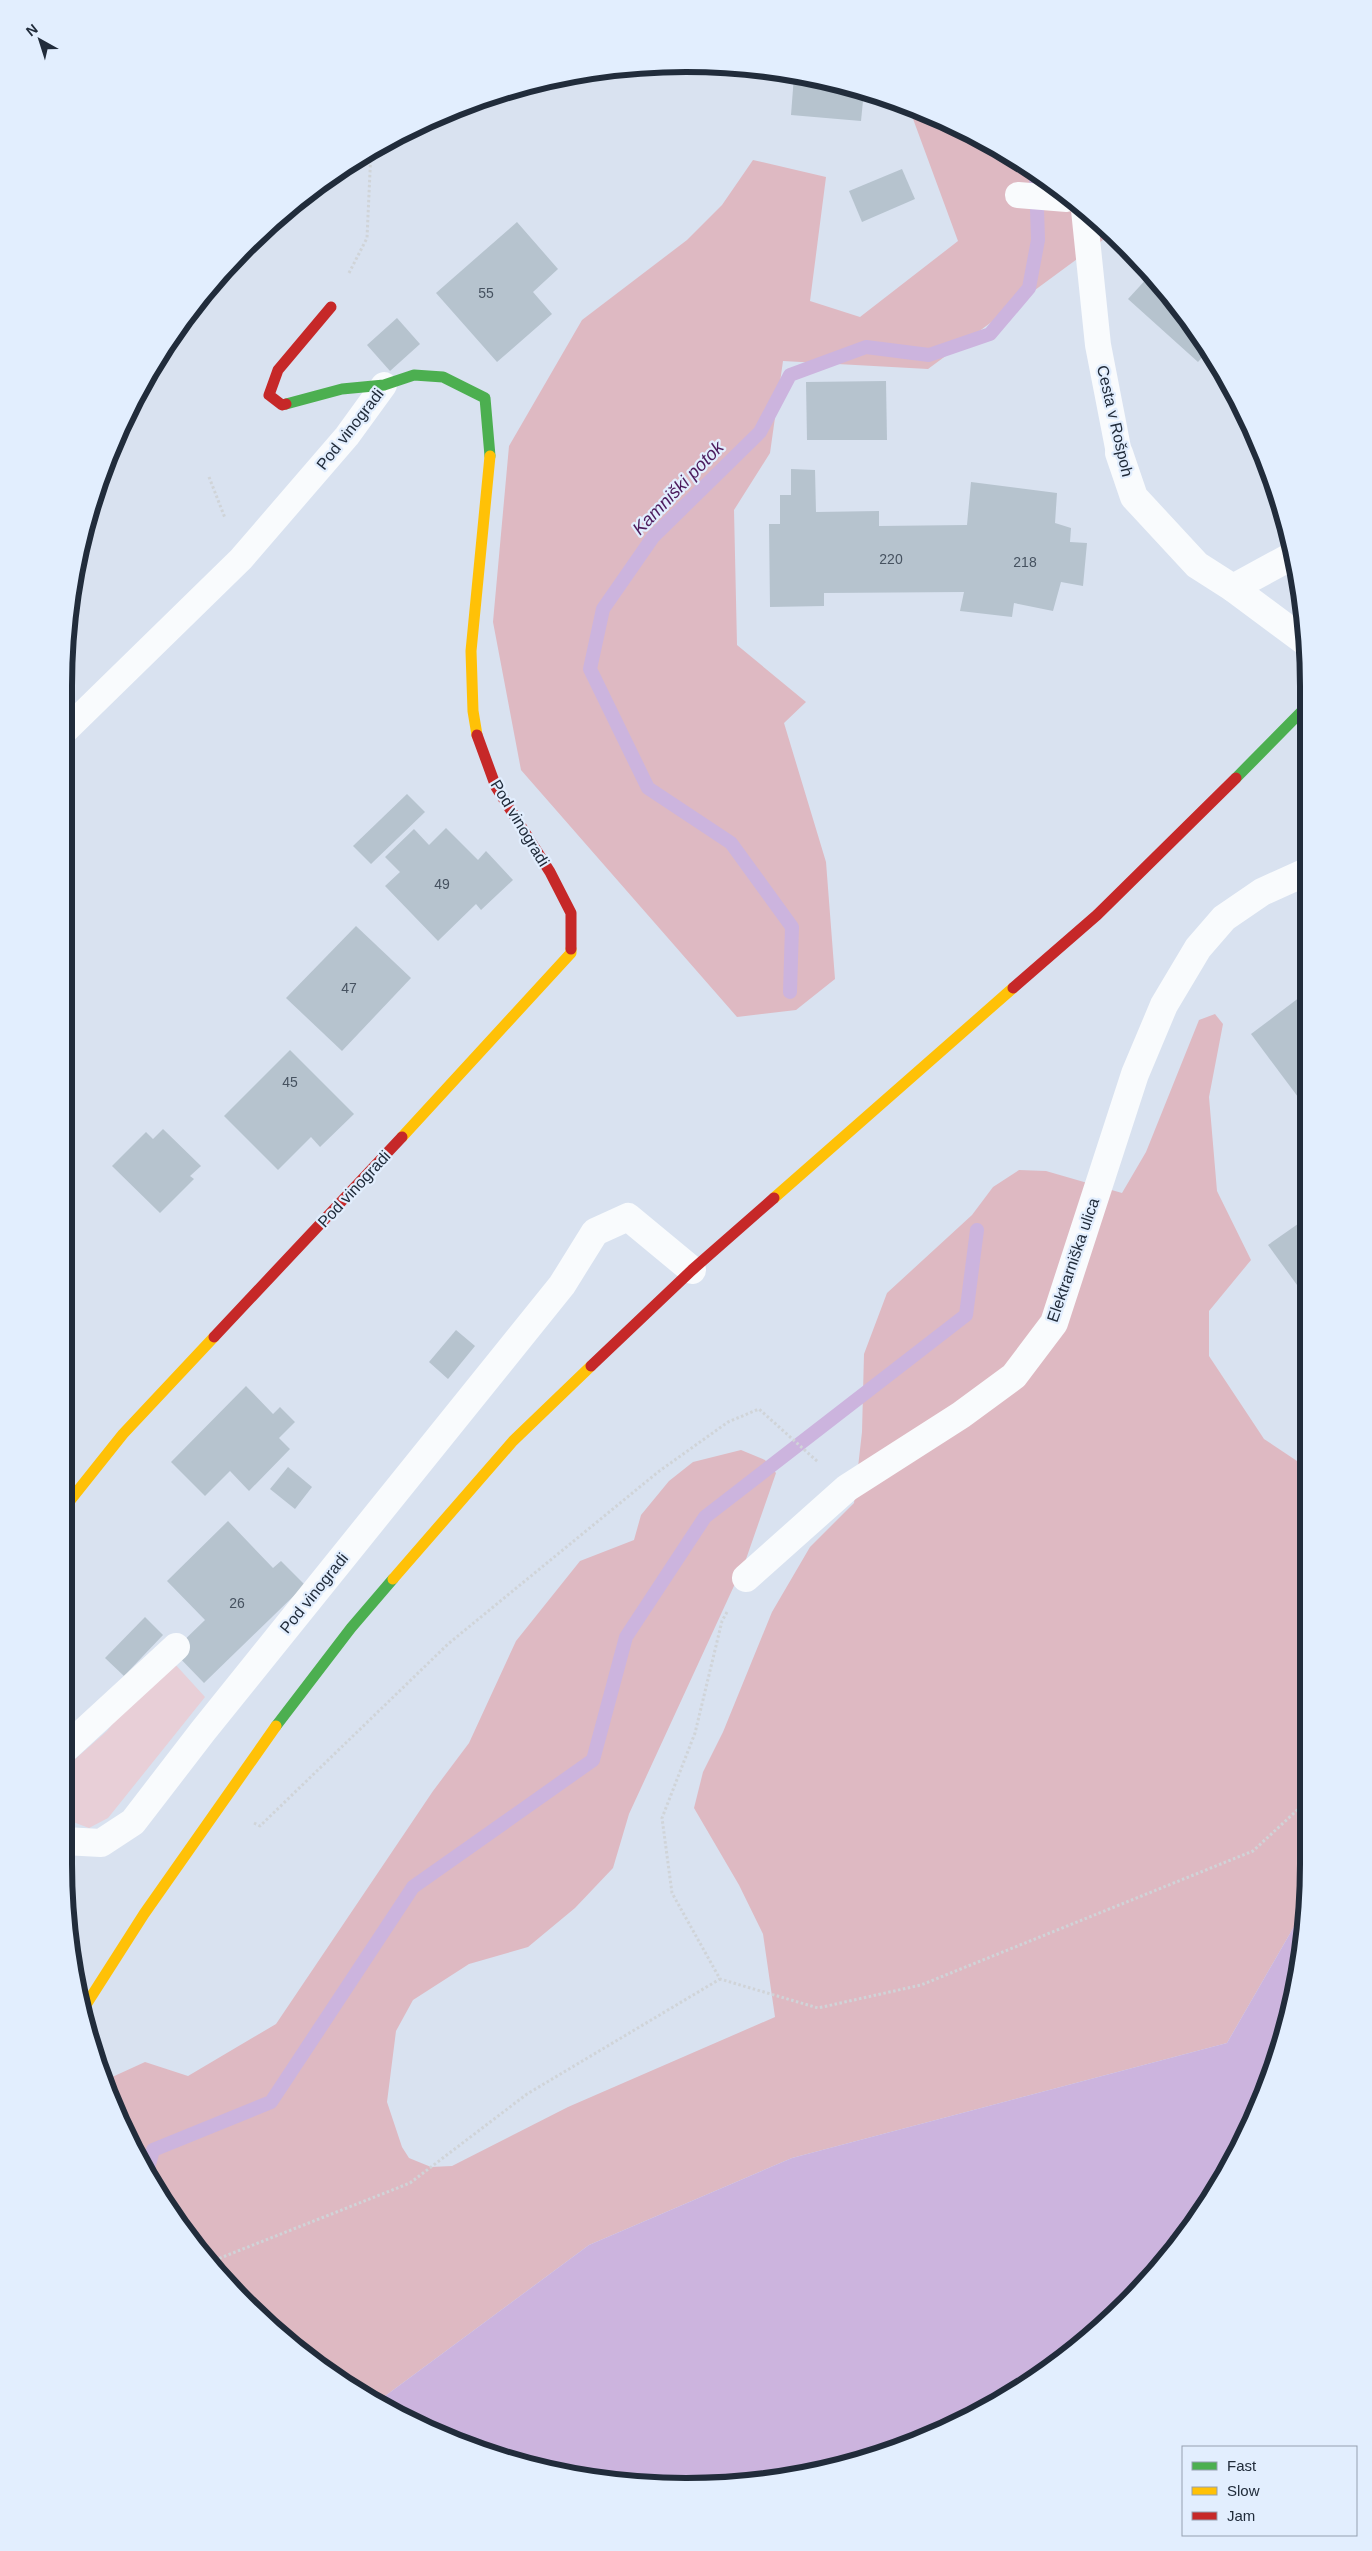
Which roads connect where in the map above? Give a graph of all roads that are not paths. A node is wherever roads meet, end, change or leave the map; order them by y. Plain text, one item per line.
1 (1018, 195) dead end
2 (1058, 198) edge
3 (1085, 220) edge
4 (331, 307) road end
5 (384, 385) junction
6 (1119, 454) joint
7 (1287, 560) edge
8 (1233, 588) junction
9 (1297, 636) edge
10 (1300, 713) edge
11 (72, 724) edge
12 (1300, 875) edge
13 (692, 1270) junction
14 (72, 1498) edge
15 (746, 1578) road end
16 (176, 1648) dead end
17 (72, 1743) edge
18 (72, 1841) edge
19 (88, 2002) edge

1 - 2 lane
3 - 6 lane, Cesta v Rošpoh
4 - 5 main road
5 - 11 lane, Pod vinogradi
5 - 14 main road, Pod vinogradi
6 - 8 street, Cesta v Rošpoh
7 - 8 street
8 - 9 street, Cesta v Rošpoh
10 - 13 main road
12 - 15 street, Elektrarniška ulica
13 - 18 street, Pod vinogradi
13 - 19 main road
16 - 17 street

